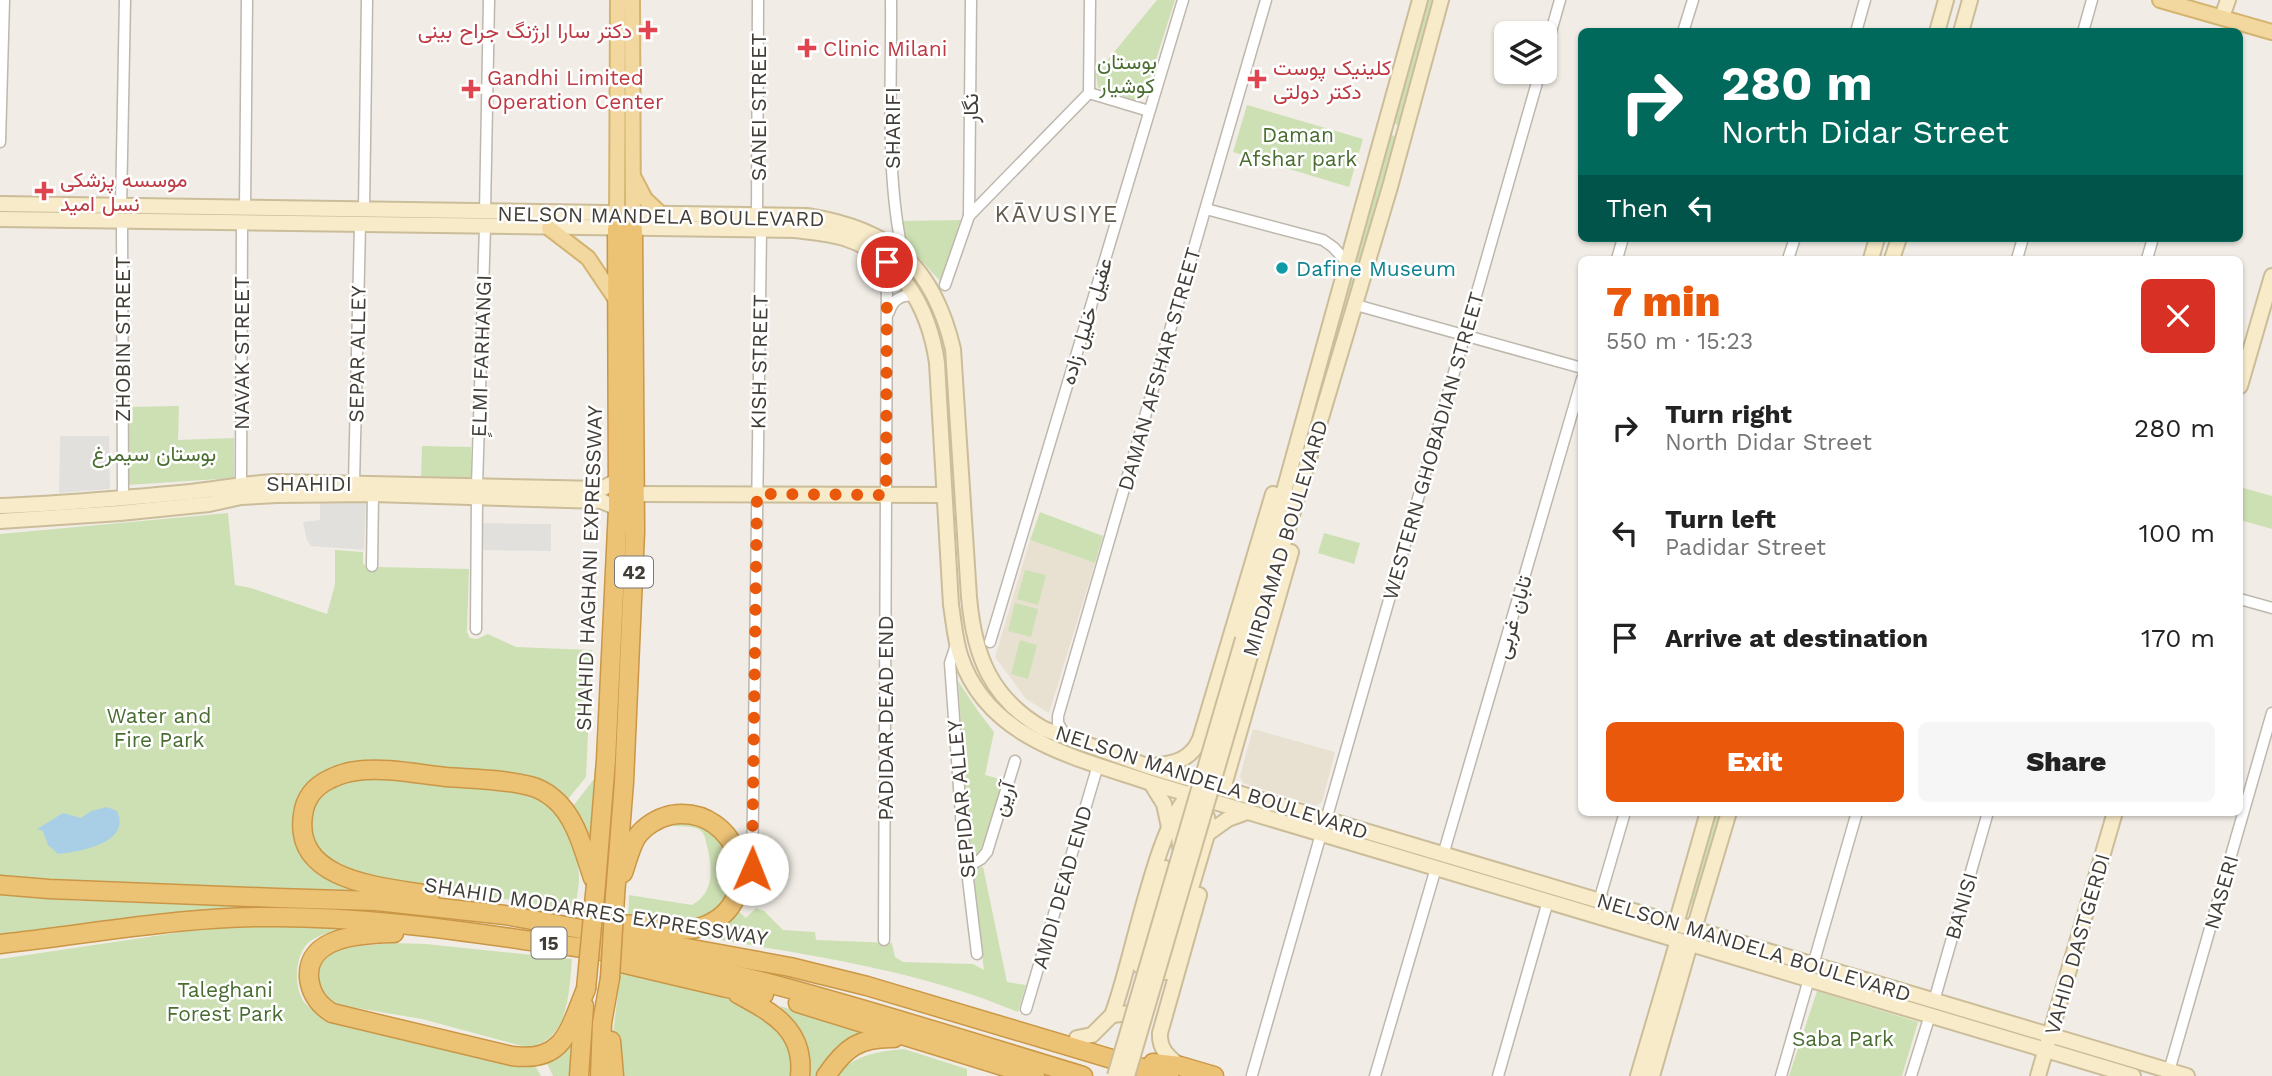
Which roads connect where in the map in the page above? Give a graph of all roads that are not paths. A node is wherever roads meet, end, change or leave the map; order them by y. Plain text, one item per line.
1 (4, 0) edge
2 (125, 0) edge
3 (247, 0) edge
4 (367, 0) edge
5 (489, 0) edge
6 (618, 0) edge
7 (632, 0) edge
8 (758, 0) edge
9 (891, 0) edge
10 (971, 0) edge
11 (1090, 0) edge
12 (1183, 0) edge
13 (1266, 0) edge
14 (1420, 0) edge
15 (1441, 0) edge
16 (1560, 0) edge
17 (1693, 0) edge
18 (1865, 0) edge
19 (1946, 0) edge
20 (1970, 0) edge
21 (2092, 0) edge
22 (2160, 0) edge
23 (2228, 0) edge
24 (2222, 18) junction
25 (1554, 21) edge
26 (1684, 28) edge
27 (1857, 28) edge
28 (1938, 28) edge
29 (1962, 28) edge
30 (2084, 28) edge
31 (2272, 32) edge
32 (1537, 84) edge
33 (1089, 93) junction
34 (1149, 111) junction
35 (0, 142) edge
36 (1400, 150) junction
37 (1375, 161) junction
38 (632, 173) junction
39 (0, 204) edge
40 (1206, 209) junction
41 (121, 214) junction
42 (661, 214) junction
43 (757, 215) junction
44 (244, 216) junction
45 (969, 216) junction
46 (362, 218) junction
47 (0, 219) edge
48 (485, 220) junction
49 (629, 223) junction
50 (549, 228) junction
51 (761, 230) junction
52 (903, 254) junction
53 (1346, 261) junction
54 (887, 262) junction
55 (2272, 276) edge
56 (945, 285) dead end
57 (915, 295) junction
58 (617, 301) junction
59 (1356, 304) junction
60 (887, 319) junction
61 (1465, 335) junction
62 (1578, 367) edge
63 (2243, 376) edge
64 (1578, 393) edge
65 (1328, 395) junction
66 (1301, 425) junction
67 (617, 481) junction
68 (354, 489) junction
69 (373, 489) junction
70 (241, 490) junction
71 (477, 491) junction
72 (635, 494) junction
73 (757, 494) junction
74 (886, 495) junction
75 (944, 495) junction
76 (123, 499) junction
77 (0, 506) edge
78 (618, 508) junction
79 (42, 512) junction
80 (0, 521) edge
81 (372, 566) dead end
82 (2243, 600) edge
83 (2272, 608) edge
84 (476, 629) dead end
85 (1249, 640) junction
86 (990, 642) dead end
87 (957, 644) junction
88 (2272, 713) edge
89 (1206, 720) junction
90 (1239, 732) junction
91 (1066, 737) junction
92 (1015, 761) dead end
93 (1098, 765) junction
94 (1147, 766) junction
95 (1151, 783) junction
96 (1182, 787) junction
97 (1223, 789) junction
98 (1247, 811) junction
99 (2243, 814) edge
100 (1624, 816) edge
101 (1707, 816) edge
102 (1728, 816) edge
103 (1856, 816) edge
104 (1988, 816) edge
105 (2114, 816) edge
106 (2242, 816) edge
107 (1220, 825) junction
108 (1323, 827) junction
109 (1169, 828) junction
110 (1207, 834) junction
111 (1440, 861) junction
112 (967, 867) junction
113 (752, 877) dead end
114 (596, 884) junction
115 (0, 885) edge
116 (615, 896) junction
117 (1548, 901) junction
118 (1599, 901) junction
119 (1681, 903) junction
120 (1700, 909) junction
121 (505, 915) junction
122 (1676, 924) junction
123 (580, 929) junction
124 (454, 930) junction
125 (884, 940) dead end
126 (0, 944) edge
127 (564, 945) junction
128 (1684, 945) junction
129 (977, 954) dead end
130 (790, 967) junction
131 (702, 969) junction
132 (1811, 972) junction
133 (610, 978) junction
134 (727, 988) junction
135 (586, 989) junction
136 (1932, 1008) junction
137 (1026, 1009) dead end
138 (1112, 1016) junction
139 (1077, 1038) junction
140 (929, 1043) junction
141 (2048, 1043) junction
142 (1175, 1071) edge
143 (2169, 1071) junction
144 (1252, 1075) edge
145 (579, 1076) edge
146 (600, 1076) edge
147 (614, 1076) edge
148 (800, 1076) edge
149 (826, 1076) edge
150 (1034, 1076) edge
151 (1083, 1076) edge
152 (1107, 1076) edge
153 (1115, 1076) edge
154 (1127, 1076) edge
155 (1136, 1076) edge
156 (1214, 1076) edge
157 (1375, 1076) edge
158 (1498, 1076) edge
159 (1638, 1076) edge
160 (1652, 1076) edge
161 (1782, 1076) edge
162 (1912, 1076) edge
163 (2038, 1076) edge
164 (2133, 1076) edge
165 (2187, 1076) edge

1 - 35 street
2 - 41 street, ZHOBIN STREET
3 - 44 street, NAVAK STREET
4 - 46 street, SEPAR ALLEY
5 - 48 street, ٍELMI FARHANGI
6 - 49 main road, 42
7 - 38 main road, 42
8 - 43 street, SANEI STREET
9 - 52 street, SHARIFI
10 - 45 street, نگار
11 - 33 street
12 - 34 street, عقیل خلیل زاده
13 - 40 street, DAMAN AFSHAR STREET
14 - 37 main road, MIRDAMAD BOULEVARD
15 - 36 main road, MIRDAMAD BOULEVARD
16 - 25 street
17 - 26 street
18 - 27 street
19 - 28 main road
20 - 29 main road
21 - 30 street
22 - 24 main road
23 - 24 main road
24 - 31 main road
32 - 61 street, WESTERN GHOBADIAN STREET
33 - 34 street
33 - 45 street
34 - 86 street, عقیل خلیل زاده
36 - 37 main road
36 - 59 main road, MIRDAMAD BOULEVARD
37 - 53 main road, MIRDAMAD BOULEVARD
38 - 42 main road
38 - 49 main road, 42
39 - 41 main road, NELSON MANDELA BOULEVARD
40 - 53 street
40 - 91 street, DAMAN AFSHAR STREET
41 - 44 main road, NELSON MANDELA BOULEVARD
41 - 47 main road, NELSON MANDELA BOULEVARD
41 - 76 street, ZHOBIN STREET
42 - 43 main road, NELSON MANDELA BOULEVARD
42 - 49 main road, NELSON MANDELA BOULEVARD
43 - 52 main road, NELSON MANDELA BOULEVARD
44 - 46 main road, NELSON MANDELA BOULEVARD
44 - 70 street, NAVAK STREET
45 - 56 street
46 - 48 main road, NELSON MANDELA BOULEVARD
46 - 68 street, SEPAR ALLEY
48 - 49 main road, NELSON MANDELA BOULEVARD
48 - 50 main road, NELSON MANDELA BOULEVARD
48 - 71 street, ٍELMI FARHANGI
49 - 50 main road, NELSON MANDELA BOULEVARD
49 - 51 main road, NELSON MANDELA BOULEVARD
49 - 58 highway, SHAHID HAGHANI EXPRESSWAY / 42
49 - 72 highway, SHAHID HAGHANI EXPRESSWAY / 42
50 - 58 main road
51 - 54 main road, NELSON MANDELA BOULEVARD
51 - 73 street, KISH STREET
52 - 91 main road, NELSON MANDELA BOULEVARD
53 - 66 main road, MIRDAMAD BOULEVARD
54 - 57 main road, NELSON MANDELA BOULEVARD
54 - 60 street, PADIDAR DEAD END
55 - 63 main road
57 - 60 street
57 - 75 main road, NELSON MANDELA BOULEVARD
58 - 67 highway, SHAHID HAGHANI EXPRESSWAY / 42
59 - 61 street
59 - 65 main road, MIRDAMAD BOULEVARD
60 - 74 street, PADIDAR DEAD END
61 - 62 street
61 - 108 street, WESTERN GHOBADIAN STREET
64 - 111 street, تابان غربی
65 - 85 main road, MIRDAMAD BOULEVARD
65 - 90 main road
66 - 85 main road, MIRDAMAD BOULEVARD
66 - 89 main road
67 - 71 main road, SHAHIDI
67 - 78 highway, SHAHID HAGHANI EXPRESSWAY / 42
68 - 69 main road, SHAHIDI
68 - 70 main road, SHAHIDI
69 - 71 main road, SHAHIDI
69 - 81 street
70 - 76 main road, SHAHIDI
70 - 79 main road, SHAHIDI
71 - 78 main road, SHAHIDI
71 - 84 street, ٍELMI FARHANGI
72 - 73 main road
72 - 116 highway, SHAHID HAGHANI EXPRESSWAY / 42
73 - 74 main road
73 - 113 street, KISH STREET
74 - 75 main road
74 - 125 street, PADIDAR DEAD END
75 - 87 main road, NELSON MANDELA BOULEVARD
76 - 79 main road, SHAHIDI
77 - 79 main road, SHAHIDI
78 - 114 highway, SHAHID HAGHANI EXPRESSWAY / 42
79 - 80 main road, SHAHIDI
82 - 83 street
85 - 153 main road, MIRDAMAD BOULEVARD, bridge
85 - 154 main road, MIRDAMAD BOULEVARD, bridge
87 - 93 main road, NELSON MANDELA BOULEVARD
87 - 112 street, SEPIDAR ALLEY
88 - 99 street, NASERI
89 - 90 main road
89 - 94 main road
90 - 97 main road
91 - 94 main road, NELSON MANDELA BOULEVARD
92 - 112 street, آرین
93 - 95 main road, NELSON MANDELA BOULEVARD
93 - 137 street, AMDI DEAD END
94 - 96 main road, NELSON MANDELA BOULEVARD
95 - 96 main road, NELSON MANDELA BOULEVARD
95 - 109 main road
96 - 97 main road, NELSON MANDELA BOULEVARD
96 - 98 main road, NELSON MANDELA BOULEVARD
96 - 109 main road
97 - 108 main road, NELSON MANDELA BOULEVARD
98 - 107 main road
98 - 108 main road, NELSON MANDELA BOULEVARD
100 - 118 street
101 - 119 main road
102 - 120 main road
103 - 132 street
104 - 136 street, BANISI
105 - 141 main road, VAHID DASTGERDI
106 - 143 street, NASERI
107 - 110 main road
107 - 142 main road
108 - 111 main road, NELSON MANDELA BOULEVARD
108 - 144 street, WESTERN GHOBADIAN STREET
109 - 138 main road
109 - 152 main road
110 - 138 main road
110 - 155 main road
111 - 117 main road, NELSON MANDELA BOULEVARD
111 - 118 main road, NELSON MANDELA BOULEVARD
111 - 157 street, تابان غربی
112 - 129 street, SEPIDAR ALLEY
114 - 121 highway
114 - 135 highway, 42, bridge
115 - 121 highway, SHAHID MODARRES EXPRESSWAY / 15
116 - 123 highway
116 - 133 highway, 42, bridge
117 - 128 main road, NELSON MANDELA BOULEVARD
117 - 158 street
118 - 122 main road, NELSON MANDELA BOULEVARD
119 - 120 main road
119 - 122 main road
120 - 128 main road
121 - 123 highway, SHAHID MODARRES EXPRESSWAY / 15
122 - 128 main road, NELSON MANDELA BOULEVARD
123 - 130 highway, SHAHID MODARRES EXPRESSWAY / 15
124 - 126 highway, SHAHID MODARRES EXPRESSWAY / 15
124 - 127 highway, SHAHID MODARRES EXPRESSWAY / 15
124 - 135 highway
127 - 131 highway, SHAHID MODARRES EXPRESSWAY / 15
127 - 134 highway
128 - 132 main road, NELSON MANDELA BOULEVARD
128 - 159 main road
128 - 160 main road
130 - 139 highway
130 - 142 highway, SHAHID MODARRES EXPRESSWAY / 15
131 - 134 highway
131 - 151 highway, SHAHID MODARRES EXPRESSWAY / 15
132 - 136 main road, NELSON MANDELA BOULEVARD
132 - 161 street
133 - 146 highway, 42
133 - 147 highway
134 - 140 highway
134 - 148 highway
135 - 145 highway, 42
136 - 141 main road, NELSON MANDELA BOULEVARD
136 - 162 street, BANISI
138 - 139 main road
139 - 142 highway
140 - 149 highway
140 - 150 highway
141 - 143 main road, NELSON MANDELA BOULEVARD
141 - 163 main road, VAHID DASTGERDI
141 - 164 main road, NELSON MANDELA BOULEVARD
142 - 156 highway
143 - 165 main road, NELSON MANDELA BOULEVARD

